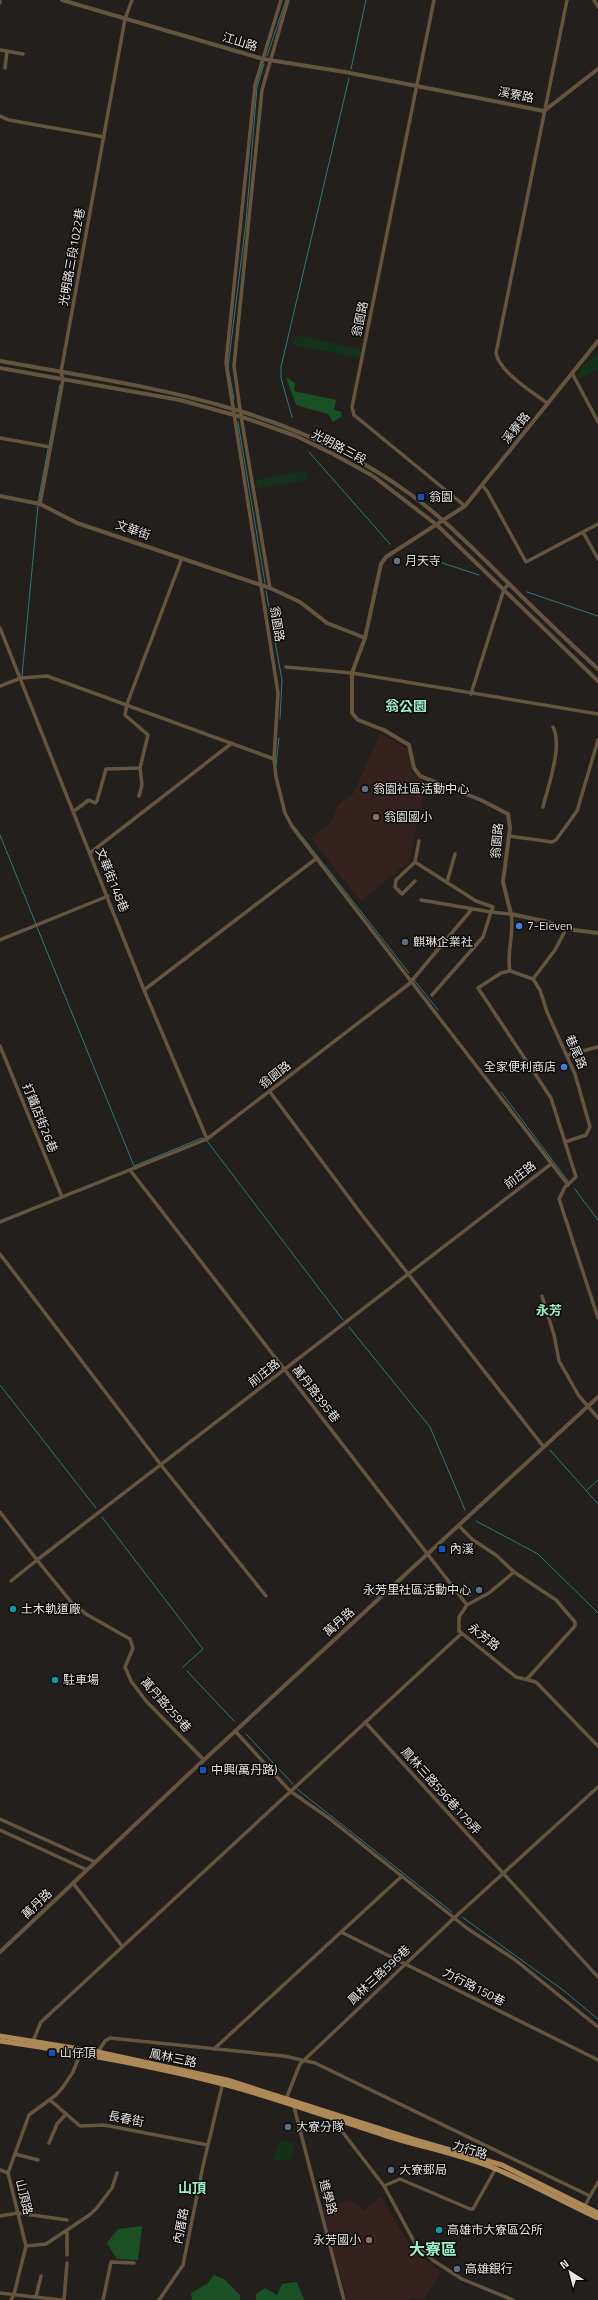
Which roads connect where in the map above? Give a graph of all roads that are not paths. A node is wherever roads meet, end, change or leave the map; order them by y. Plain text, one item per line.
1 (62, 0) edge
2 (132, 0) edge
3 (281, 0) edge
4 (288, 0) edge
5 (434, 0) edge
6 (567, 0) edge
7 (594, 0) edge
8 (598, 7) edge
9 (125, 19) junction
10 (0, 50) edge
11 (7, 51) junction
12 (23, 54) dead end
13 (263, 59) junction
14 (270, 60) junction
15 (5, 68) dead end
16 (598, 69) edge
17 (417, 86) junction
18 (544, 111) junction
19 (0, 116) edge
20 (104, 136) junction
21 (598, 341) edge
22 (0, 361) edge
23 (0, 368) edge
24 (61, 372) junction
25 (572, 374) junction
26 (62, 380) junction
27 (548, 404) junction
28 (232, 407) junction
29 (240, 409) junction
30 (233, 414) junction
31 (241, 416) junction
32 (598, 422) edge
33 (0, 438) edge
34 (48, 447) junction
35 (482, 485) junction
36 (0, 496) edge
37 (39, 504) junction
38 (465, 506) junction
39 (443, 521) junction
40 (598, 524) edge
41 (437, 526) junction
42 (583, 532) junction
43 (182, 558) junction
44 (598, 559) edge
45 (509, 584) junction
46 (261, 586) junction
47 (270, 588) junction
48 (504, 589) junction
49 (0, 628) edge
50 (365, 638) junction
51 (286, 667) dead end
52 (598, 670) edge
53 (352, 673) junction
54 (20, 677) junction
55 (598, 681) edge
56 (0, 686) edge
57 (471, 694) junction
58 (127, 704) junction
59 (598, 714) edge
60 (553, 727) dead end
61 (598, 740) edge
62 (232, 743) junction
63 (274, 759) junction
64 (140, 768) junction
65 (139, 796) dead end
66 (543, 807) dead end
67 (74, 811) junction
68 (509, 836) junction
69 (419, 841) dead end
70 (90, 853) junction
71 (455, 854) dead end
72 (317, 858) junction
73 (415, 862) junction
74 (415, 881) dead end
75 (447, 882) junction
76 (108, 896) junction
77 (421, 900) dead end
78 (472, 909) junction
79 (491, 912) junction
80 (511, 914) junction
81 (566, 929) junction
82 (598, 933) edge
83 (0, 940) edge
84 (510, 971) junction
85 (533, 979) junction
86 (410, 981) junction
87 (144, 990) junction
88 (432, 995) dead end
89 (0, 1046) edge
90 (598, 1047) edge
91 (568, 1055) junction
92 (270, 1092) junction
93 (205, 1140) junction
94 (564, 1142) junction
95 (551, 1164) junction
96 (130, 1170) junction
97 (568, 1185) junction
98 (62, 1198) junction
99 (0, 1222) edge
100 (0, 1254) edge
101 (408, 1274) junction
102 (542, 1296) dead end
103 (598, 1318) edge
104 (284, 1370) junction
105 (598, 1397) edge
106 (588, 1407) junction
107 (598, 1418) edge
108 (543, 1446) junction
109 (161, 1465) junction
110 (0, 1512) edge
111 (460, 1526) junction
112 (427, 1555) junction
113 (37, 1560) junction
114 (514, 1572) junction
115 (11, 1581) dead end
116 (266, 1596) dead end
117 (467, 1605) junction
118 (461, 1634) junction
119 (527, 1679) junction
120 (365, 1722) junction
121 (235, 1731) junction
122 (598, 1746) edge
123 (204, 1760) junction
124 (598, 1787) edge
125 (290, 1791) junction
126 (0, 1819) edge
127 (0, 1830) edge
128 (95, 1862) junction
129 (87, 1870) junction
130 (503, 1874) junction
131 (402, 1876) junction
132 (73, 1883) junction
133 (454, 1918) junction
134 (341, 1932) junction
135 (122, 1946) junction
136 (0, 1952) edge
137 (406, 1964) junction
138 (598, 1977) edge
139 (598, 2027) edge
140 (0, 2036) edge
141 (0, 2041) edge
142 (33, 2041) junction
143 (214, 2049) junction
144 (81, 2051) junction
145 (98, 2052) junction
146 (304, 2060) junction
147 (598, 2060) edge
148 (223, 2081) junction
149 (50, 2100) junction
150 (286, 2100) junction
151 (293, 2103) junction
152 (66, 2114) junction
153 (332, 2116) junction
154 (49, 2143) dead end
155 (208, 2145) junction
156 (15, 2154) junction
157 (38, 2160) dead end
158 (496, 2166) junction
159 (0, 2170) edge
160 (8, 2173) junction
161 (117, 2173) dead end
162 (598, 2182) edge
163 (384, 2186) junction
164 (590, 2196) junction
165 (583, 2208) junction
166 (18, 2213) junction
167 (598, 2213) edge
168 (0, 2216) edge
169 (598, 2218) edge
170 (67, 2220) dead end
171 (67, 2232) junction
172 (26, 2246) junction
173 (67, 2255) dead end
174 (67, 2263) dead end
175 (134, 2263) dead end
176 (41, 2276) dead end
177 (0, 2292) edge
178 (14, 2294) junction
179 (36, 2297) junction
180 (11, 2300) edge
181 (62, 2300) edge
182 (103, 2300) edge
183 (159, 2300) edge
184 (344, 2300) edge
185 (513, 2300) edge

1 - 9 street, 江山路
2 - 9 street, 光明路三段1022巷
3 - 13 street
4 - 14 street
5 - 17 street
6 - 18 street
7 - 8 street
9 - 13 street, 江山路
9 - 20 street, 光明路三段1022巷
10 - 11 street
11 - 12 street
11 - 15 street
13 - 14 street, 江山路
13 - 28 street
14 - 17 street, 江山路
14 - 29 street
16 - 18 street, 溪寮路
17 - 18 street, 溪寮路
17 - 38 street, 翁園路
18 - 27 street
19 - 20 street
20 - 24 street, 光明路三段1022巷
21 - 25 street, 溪寮路
22 - 24 street, 光明路三段
23 - 26 street, 光明路三段
24 - 26 street, 光明路三段1022巷
24 - 28 street, 光明路三段
25 - 27 street, 溪寮路
25 - 32 street
26 - 30 street, 光明路三段
26 - 34 street, 光明路三段1022巷
27 - 35 street, 溪寮路
28 - 29 street, 光明路三段
28 - 30 street
29 - 31 street
29 - 39 street, 光明路三段
30 - 31 street, 光明路三段
30 - 46 street
31 - 41 street, 光明路三段
31 - 47 street
33 - 34 street
34 - 37 street, 光明路三段1022巷
35 - 38 street, 溪寮路
35 - 42 street
36 - 37 street, 文華街
37 - 43 street, 文華街
38 - 39 street, 溪寮路
39 - 41 street, 溪寮路
39 - 45 street, 光明路三段
40 - 42 street
41 - 48 street, 光明路三段
41 - 50 street, 翁園路
42 - 44 street
43 - 46 street, 文華街
43 - 58 street
45 - 48 street
45 - 52 street, 光明路三段
46 - 47 street, 翁園路
46 - 63 street, 翁園路
47 - 50 street, 翁園路
48 - 55 street, 光明路三段
48 - 57 street
49 - 54 street, 文華街148巷
50 - 53 street, 翁園路
51 - 53 street
53 - 57 street
53 - 68 street, 翁園路
54 - 56 street
54 - 58 street
54 - 67 street, 文華街148巷
57 - 59 street
58 - 62 street
58 - 64 street
60 - 66 street
61 - 68 street
62 - 63 street
62 - 70 street
63 - 72 street, 翁園路
64 - 65 street
64 - 67 street
67 - 70 street, 文華街148巷
68 - 80 street, 翁園路
69 - 73 street
70 - 76 street, 文華街148巷
71 - 75 street
72 - 86 street, 翁園路
72 - 87 street
73 - 74 street
73 - 75 street
75 - 79 street
76 - 83 street
76 - 87 street, 文華街148巷
77 - 78 street
78 - 79 street
78 - 86 street, 翁園路
79 - 80 street
79 - 88 street
80 - 81 street
80 - 84 street, 翁園路
81 - 82 street
81 - 85 street
84 - 85 street
84 - 94 street
85 - 91 street, 巷尾路
86 - 92 street, 翁園路
86 - 95 street, 翁園路
87 - 93 street, 文華街148巷
89 - 98 street, 打鐵店街26巷
90 - 91 street
91 - 94 street, 巷尾路
92 - 93 street, 翁園路
92 - 101 street
93 - 96 street, 翁園路
94 - 97 street
95 - 97 street, 翁園路
95 - 101 street, 前庄路
96 - 98 street, 翁園路
96 - 104 street, 萬丹路395巷
97 - 103 street
98 - 99 street, 翁園路
100 - 109 street
101 - 104 street, 前庄路
101 - 108 street
102 - 106 street
104 - 109 street, 前庄路
104 - 112 street, 萬丹路395巷
105 - 106 street, 萬丹路
106 - 107 street
106 - 108 street, 萬丹路
108 - 111 street, 萬丹路
109 - 113 street, 前庄路
109 - 116 street
110 - 113 street
111 - 112 street, 萬丹路
111 - 114 street
112 - 117 street, 萬丹路395巷
112 - 121 street, 萬丹路
113 - 115 street, 前庄路
113 - 123 street, 萬丹路259巷
114 - 117 street, 永芳路
114 - 119 street
117 - 118 street, 永芳路
118 - 119 street, 永芳路
118 - 120 street
119 - 122 street, 永芳路
120 - 125 street
120 - 130 street, 鳳林三路596巷179弄
121 - 123 street, 萬丹路
121 - 125 street
123 - 128 street, 萬丹路
124 - 130 street
125 - 131 street
125 - 135 street
126 - 128 street
127 - 129 street
128 - 129 street, 萬丹路
129 - 132 street, 萬丹路
130 - 133 street, 鳳林三路596巷
130 - 138 street, 鳳林三路596巷179弄
131 - 133 street
131 - 134 street
132 - 135 street
132 - 136 street, 萬丹路
133 - 137 street, 鳳林三路596巷
133 - 139 street
134 - 137 street, 力行路150巷
134 - 143 street
135 - 142 street
137 - 146 street, 鳳林三路596巷
137 - 147 street, 力行路150巷
140 - 142 main road, 鳳林三路
141 - 144 main road, 鳳林三路
142 - 144 main road, 鳳林三路
143 - 145 street
143 - 146 street
144 - 145 main road, 鳳林三路
144 - 148 main road, 鳳林三路
144 - 149 street, 山頂路
145 - 148 main road, 鳳林三路
146 - 150 street, 鳳林三路596巷
146 - 164 street
148 - 150 main road, 鳳林三路
148 - 155 street, 內厝路
149 - 152 street, 長春街
149 - 156 street, 山頂路
150 - 151 main road, 鳳林三路
151 - 153 main road, 鳳林三路
151 - 184 street, 進學路
152 - 154 street
152 - 155 street, 長春街
153 - 158 main road, 力行路
153 - 163 street
155 - 183 street, 內厝路
156 - 157 street
156 - 160 street, 山頂路
158 - 163 street
158 - 165 main road, 力行路
159 - 160 street
160 - 166 street, 山頂路
161 - 171 street
162 - 164 street
163 - 185 street
164 - 165 street
165 - 167 main road, 力行路
165 - 169 main road, 力行路
166 - 168 street
166 - 170 street
166 - 172 street, 山頂路
171 - 172 street
171 - 173 street
172 - 178 street, 山頂路
174 - 181 street
175 - 182 street
176 - 179 street
177 - 178 street
178 - 179 street
178 - 180 street, 山頂路
179 - 181 street

